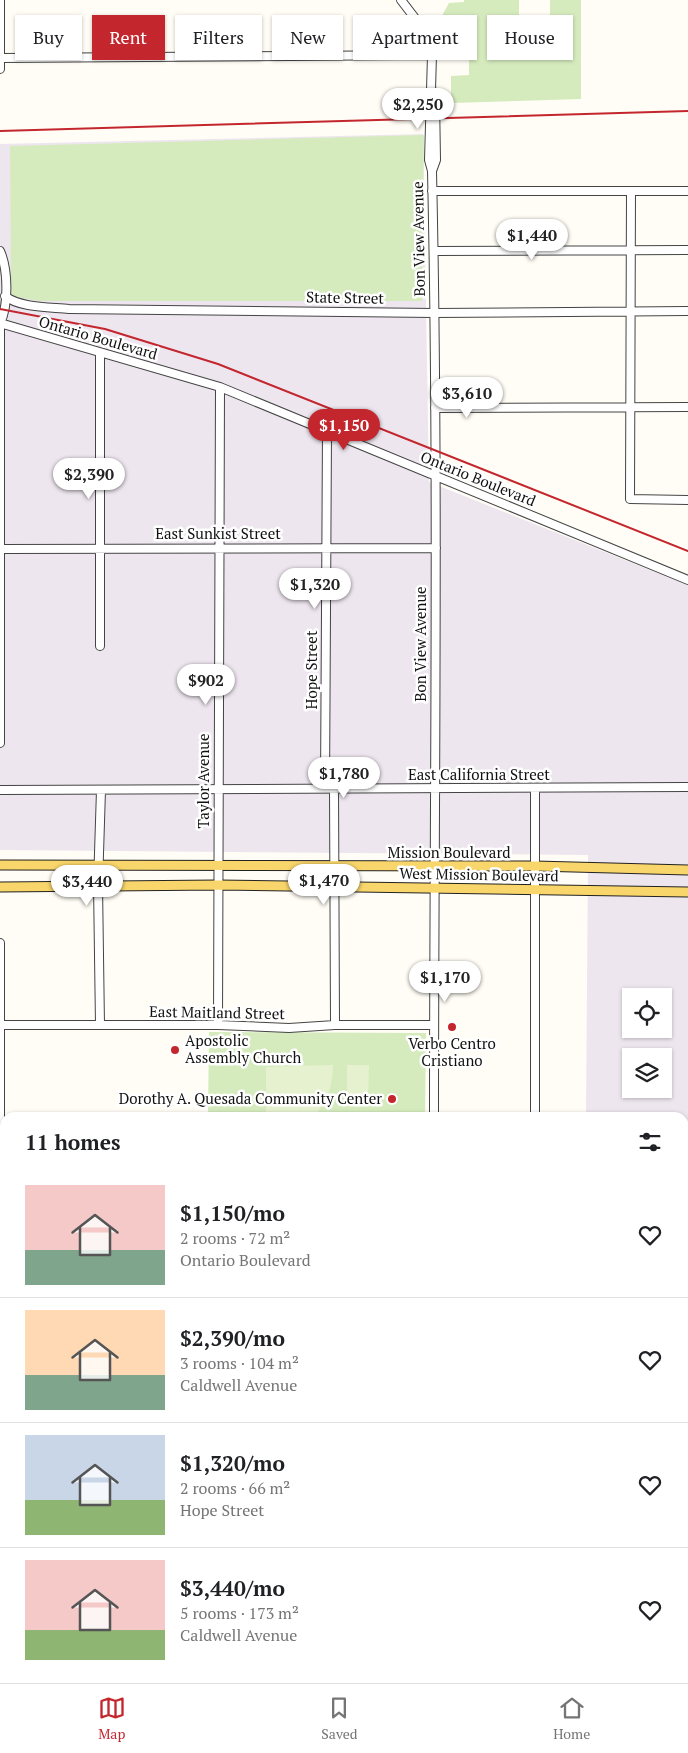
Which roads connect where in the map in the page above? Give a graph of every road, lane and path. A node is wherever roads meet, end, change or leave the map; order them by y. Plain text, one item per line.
1 (0, 0) edge
2 (401, 0) edge
3 (413, 15) edge
4 (353, 56) edge
5 (1, 58) edge
6 (432, 60) edge
7 (0, 69) edge
8 (432, 191) junction
9 (630, 191) junction
10 (688, 191) edge
11 (0, 250) edge
12 (434, 250) junction
13 (688, 250) edge
14 (631, 251) junction
15 (5, 296) junction
16 (631, 311) junction
17 (688, 311) edge
18 (434, 313) junction
19 (0, 323) edge
20 (100, 353) junction
21 (220, 387) junction
22 (688, 406) edge
23 (630, 407) junction
24 (435, 408) junction
25 (0, 432) edge
26 (327, 432) junction
27 (435, 475) junction
28 (688, 500) edge
29 (100, 548) junction
30 (218, 548) junction
31 (436, 548) junction
32 (1, 549) edge
33 (326, 549) junction
34 (688, 580) edge
35 (100, 646) dead end
36 (0, 743) edge
37 (217, 788) junction
38 (325, 788) junction
39 (334, 788) junction
40 (688, 788) edge
41 (434, 789) junction
42 (535, 789) junction
43 (0, 790) edge
44 (101, 790) junction
45 (0, 865) edge
46 (99, 865) junction
47 (218, 866) junction
48 (535, 866) junction
49 (335, 867) junction
50 (434, 867) junction
51 (688, 870) edge
52 (98, 885) junction
53 (218, 885) junction
54 (336, 886) junction
55 (0, 887) edge
56 (434, 889) junction
57 (535, 890) junction
58 (688, 892) edge
59 (0, 944) edge
60 (0, 1025) edge
61 (100, 1025) junction
62 (218, 1025) junction
63 (335, 1025) junction
64 (434, 1025) junction
65 (434, 1112) edge
66 (535, 1112) edge
67 (0, 1145) edge

1 - 5 street
2 - 3 street, Bon View Avenue
4 - 5 street
5 - 7 street
6 - 8 street, Bon View Avenue
8 - 9 street
8 - 12 street, Bon View Avenue
9 - 10 street
9 - 14 street
11 - 15 street
12 - 14 street
12 - 18 street, Bon View Avenue
13 - 14 street
14 - 16 street
15 - 18 street, State Street
15 - 19 street
16 - 17 street, State Street
16 - 18 street, State Street
16 - 23 street
18 - 24 street, Bon View Avenue
19 - 20 street, Ontario Boulevard
19 - 25 street
20 - 21 street, Ontario Boulevard
20 - 29 street
21 - 26 street, Ontario Boulevard
21 - 30 street, Taylor Avenue
22 - 23 street
23 - 24 street
23 - 28 street
24 - 27 street, Bon View Avenue
25 - 32 street
26 - 27 street, Ontario Boulevard
26 - 33 street, Hope Street
27 - 31 street, Bon View Avenue
27 - 34 street, Ontario Boulevard
29 - 30 street, East Sunkist Street
29 - 32 street, East Sunkist Street
29 - 35 street
30 - 33 street, East Sunkist Street
30 - 37 street, Taylor Avenue
31 - 33 street, East Sunkist Street
31 - 41 street, Bon View Avenue
32 - 36 street
33 - 38 street, Hope Street
37 - 38 street, East California Street
37 - 44 street, East California Street
37 - 47 street, Taylor Avenue
38 - 39 street, East California Street
39 - 41 street, East California Street
39 - 49 street
40 - 42 street, East California Street
41 - 42 street, East California Street
41 - 50 street, Bon View Avenue
42 - 48 street
43 - 44 street, East California Street
44 - 46 street
45 - 46 main road, Mission Boulevard
46 - 47 main road, Mission Boulevard
46 - 52 street
47 - 49 main road, Mission Boulevard
47 - 53 street, Taylor Avenue
48 - 50 main road, Mission Boulevard
48 - 51 main road, Mission Boulevard
48 - 57 street
49 - 50 main road, Mission Boulevard
49 - 54 street
50 - 56 street, Bon View Avenue
52 - 53 main road, West Mission Boulevard
52 - 55 main road, West Mission Boulevard
52 - 61 street
53 - 54 main road, West Mission Boulevard
53 - 62 street, Taylor Avenue
54 - 56 main road, West Mission Boulevard
54 - 63 street
56 - 57 main road, West Mission Boulevard
56 - 64 street, Bon View Avenue
57 - 58 main road, West Mission Boulevard
57 - 66 street
59 - 60 street
60 - 61 street, East Maitland Street
60 - 67 street
61 - 62 street, East Maitland Street
62 - 63 street, East Maitland Street
63 - 64 street, East Maitland Street
64 - 65 street, Bon View Avenue

